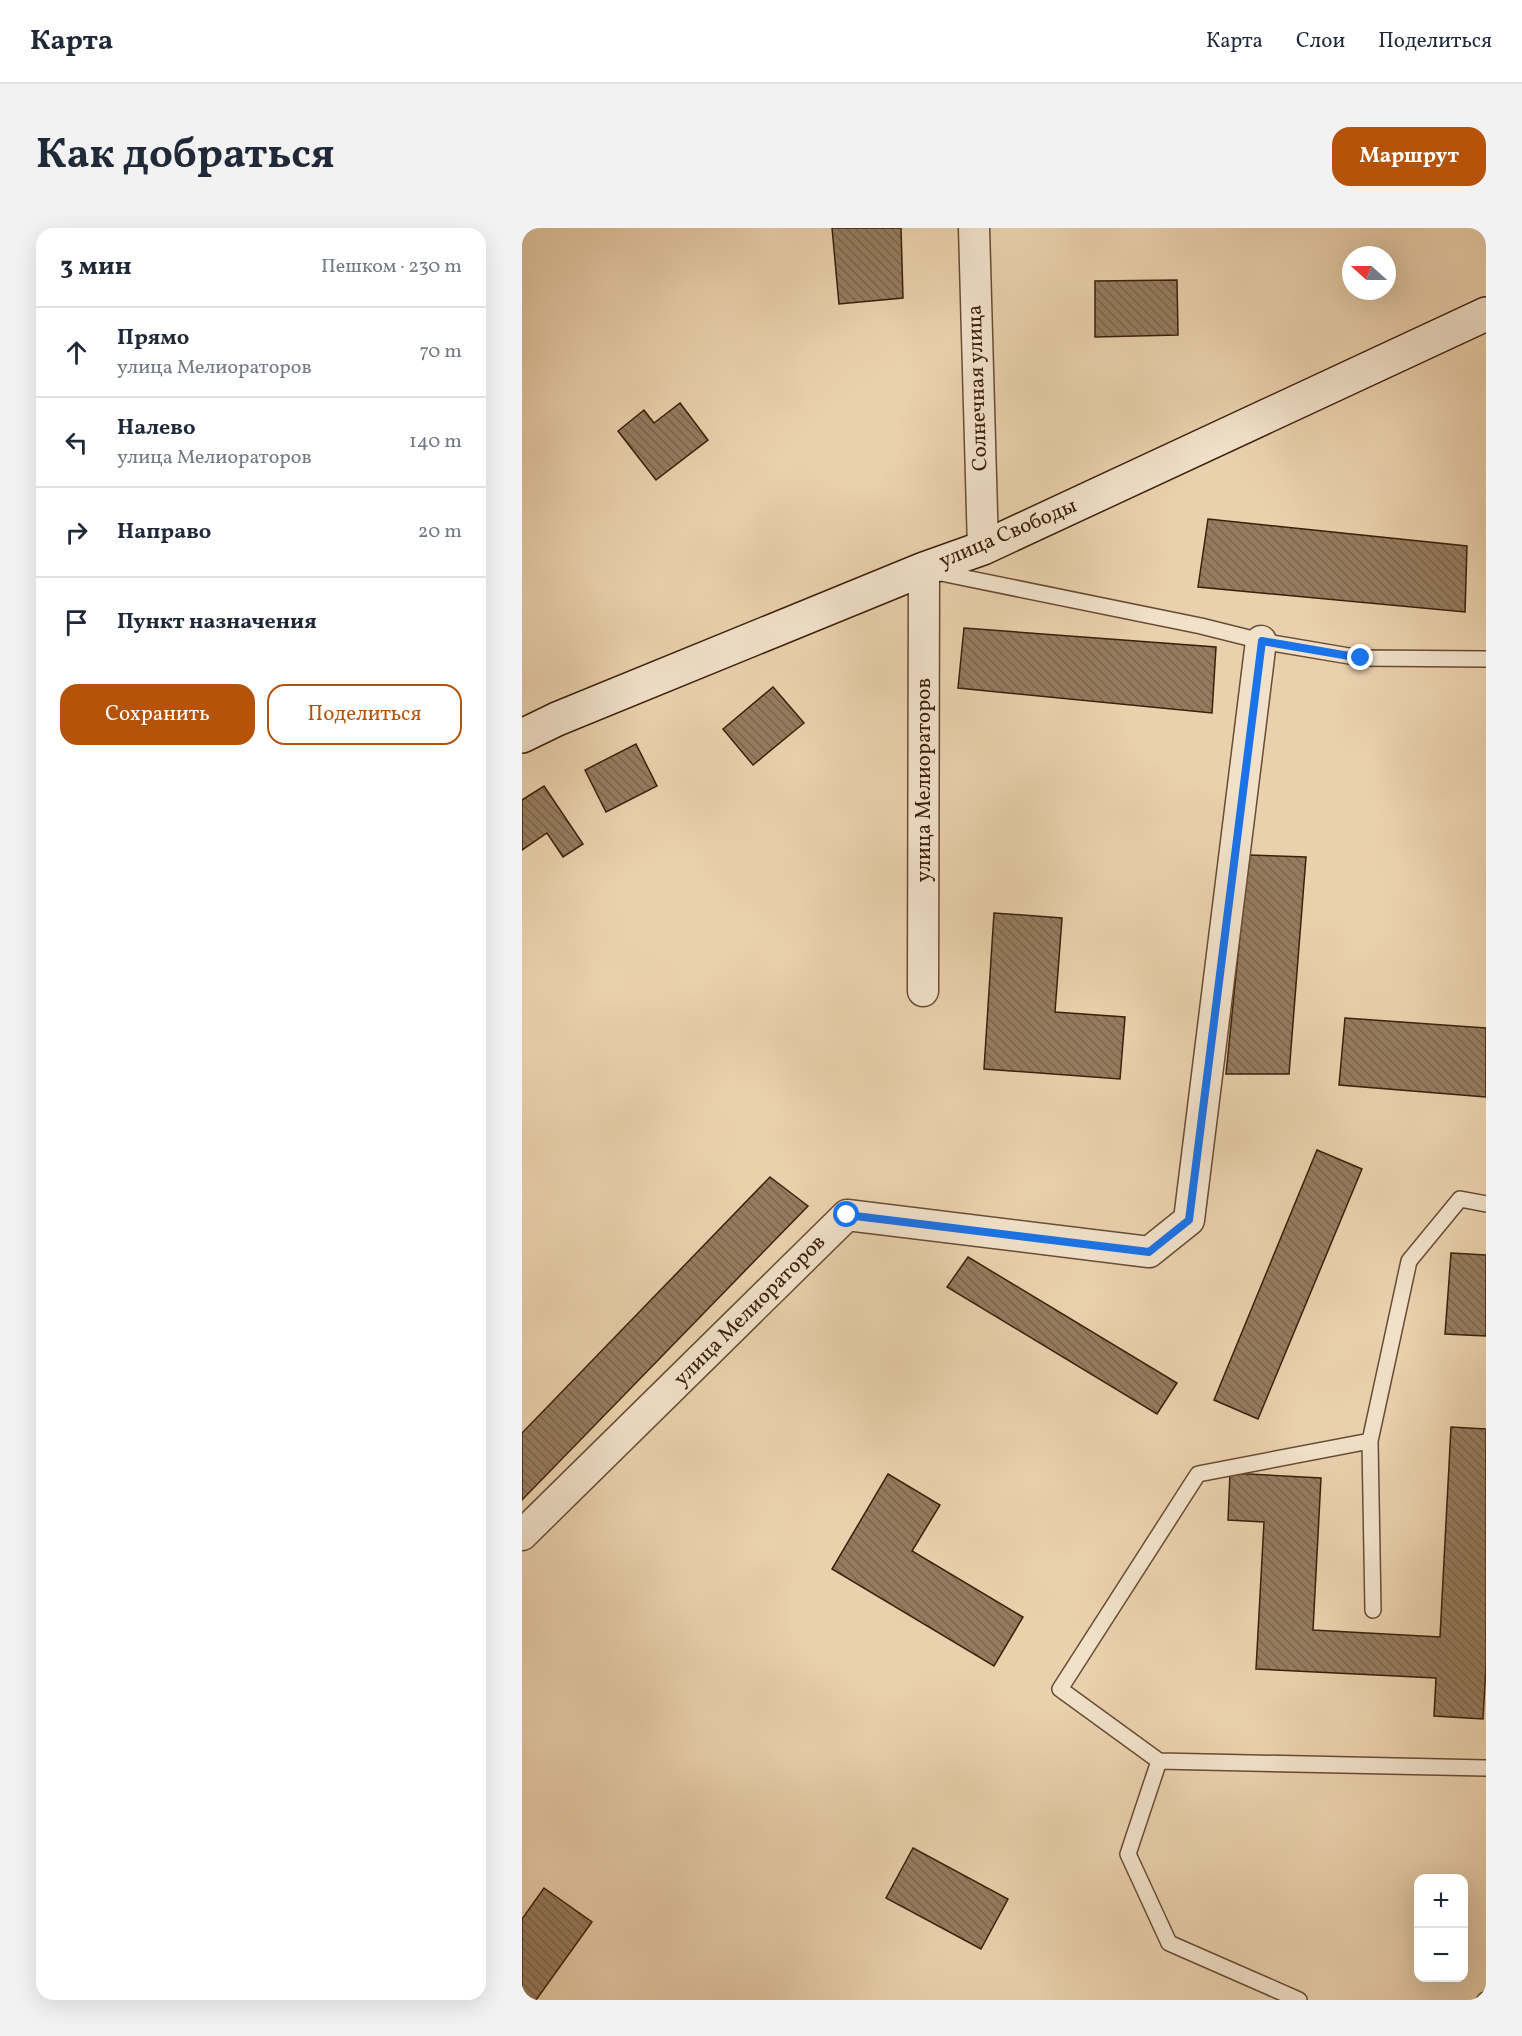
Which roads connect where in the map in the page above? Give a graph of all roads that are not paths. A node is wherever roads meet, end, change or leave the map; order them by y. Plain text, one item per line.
1 (974, 228) edge
2 (1486, 314) edge
3 (983, 549) junction
4 (924, 569) junction
5 (1262, 641) junction
6 (1486, 659) edge
7 (522, 736) edge
8 (923, 991) dead end
9 (1486, 1204) edge
10 (1370, 1441) junction
11 (522, 1535) edge
12 (1373, 1610) dead end
13 (1159, 1761) junction
14 (1486, 1768) edge
15 (1299, 2000) edge

1 - 3 street, Солнечная улица
2 - 3 main road, улица Свободы
3 - 4 main road, улица Свободы
4 - 5 lane
4 - 7 main road, улица Свободы
4 - 8 street, улица Мелиораторов
5 - 6 lane
5 - 11 street, улица Мелиораторов
9 - 10 lane
10 - 12 lane
10 - 13 lane
13 - 14 lane
13 - 15 lane

